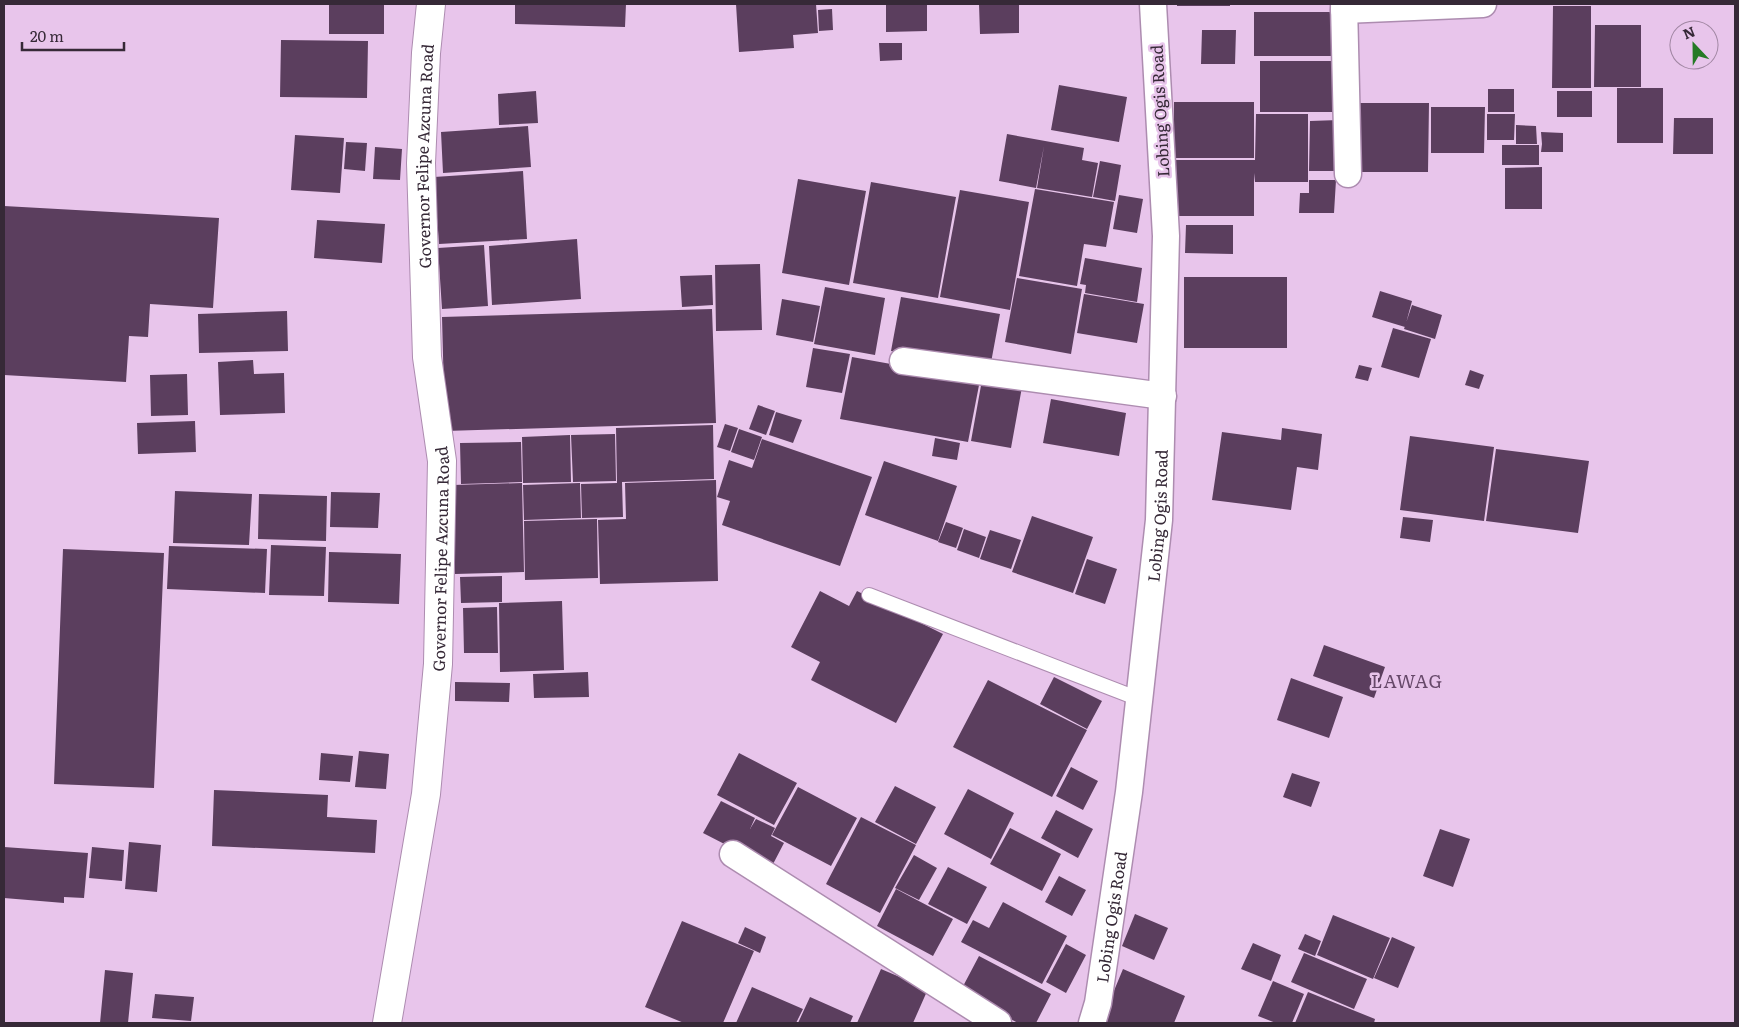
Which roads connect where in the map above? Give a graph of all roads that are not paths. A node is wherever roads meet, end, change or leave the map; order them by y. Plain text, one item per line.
1 (431, 4) edge
2 (1153, 4) edge
3 (1483, 4) edge
4 (1344, 7) edge
5 (1348, 174) dead end
6 (902, 361) dead end
7 (1162, 396) junction
8 (869, 595) dead end
9 (1139, 699) junction
10 (732, 854) dead end
11 (387, 1023) edge
12 (998, 1023) edge
13 (1092, 1023) edge

1 - 11 street, Governor Felipe Azcuna Road
2 - 7 street, Lobing Ogis Road
3 - 4 street
4 - 5 street
6 - 7 street
7 - 9 street, Lobing Ogis Road
8 - 9 lane
9 - 13 street, Lobing Ogis Road
10 - 12 street

